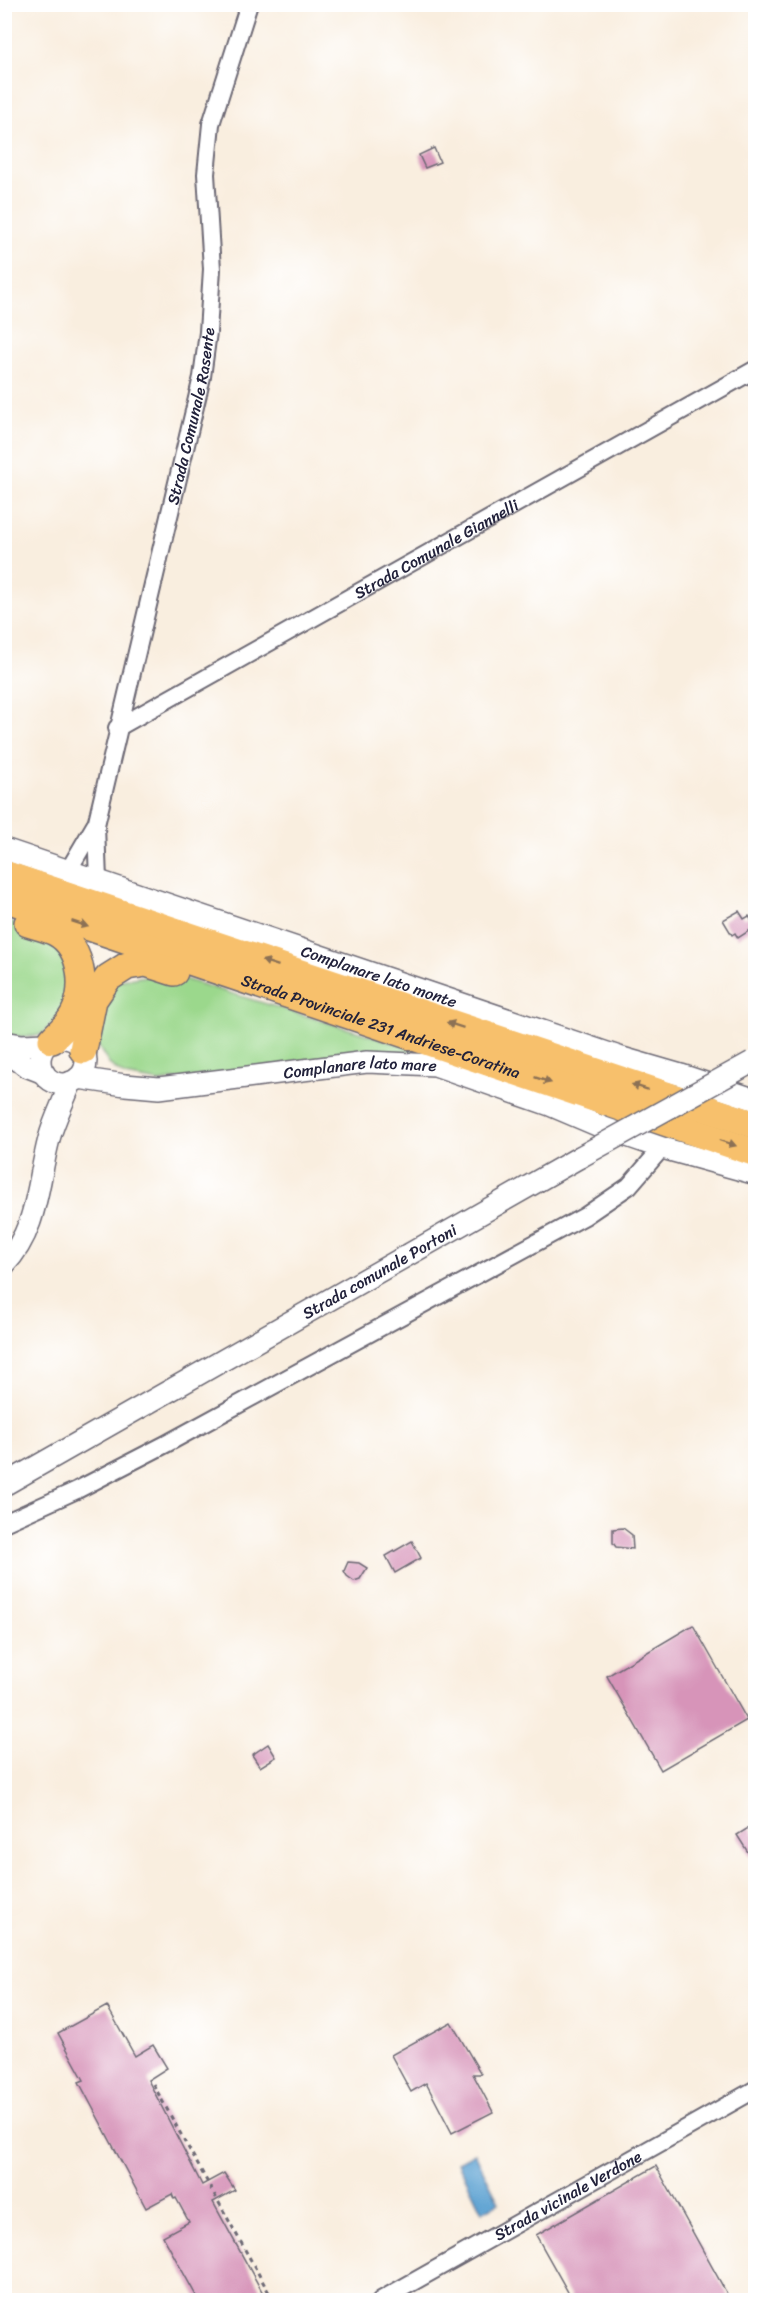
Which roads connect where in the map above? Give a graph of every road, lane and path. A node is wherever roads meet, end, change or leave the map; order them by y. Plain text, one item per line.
1 (249, 4) edge
2 (756, 369) edge
3 (117, 728) junction
4 (96, 825) junction
5 (4, 849) edge
6 (68, 871) junction
7 (4, 874) edge
8 (98, 881) junction
9 (4, 898) edge
10 (4, 914) edge
11 (311, 1001) junction
12 (4, 1042) edge
13 (49, 1042) junction
14 (4, 1050) edge
15 (84, 1053) junction
16 (754, 1061) edge
17 (45, 1075) junction
18 (74, 1080) junction
19 (125, 1086) junction
20 (756, 1100) edge
21 (756, 1125) edge
22 (49, 1137) junction
23 (662, 1148) junction
24 (756, 1153) edge
25 (756, 1174) edge
26 (4, 1265) edge
27 (4, 1485) edge
28 (4, 1523) edge
29 (153, 2084) dead end
30 (756, 2089) edge
31 (273, 2301) edge
32 (381, 2301) edge

1 - 3 street, Strada Comunale Rasente
2 - 3 street, Strada Comunale Giannelli
3 - 4 street, Strada Comunale Rasente
4 - 6 street
4 - 8 street
5 - 6 street, Complanare lato monte
6 - 8 street, Complanare lato monte
21 -> 7 highway, Strada Provinciale 231 Andriese-Coratina
8 - 20 street, Complanare lato monte
9 -> 11 highway, Strada Provinciale 231 Andriese-Coratina
10 - 13 highway
11 - 15 highway
11 -> 24 highway, Strada Provinciale 231 Andriese-Coratina
12 - 13 street
13 - 15 street
13 - 17 street
14 - 17 street
15 - 18 street
15 - 19 street
16 - 27 street, Strada comunale Portoni, bridge
17 - 18 street
17 - 22 street
18 - 19 street, Complanare lato mare
18 - 22 street
19 - 23 street, Complanare lato mare
22 - 26 street
23 - 25 street, Complanare lato mare
23 - 28 street
29 - 31 path
30 - 32 street, Strada vicinale Verdone

